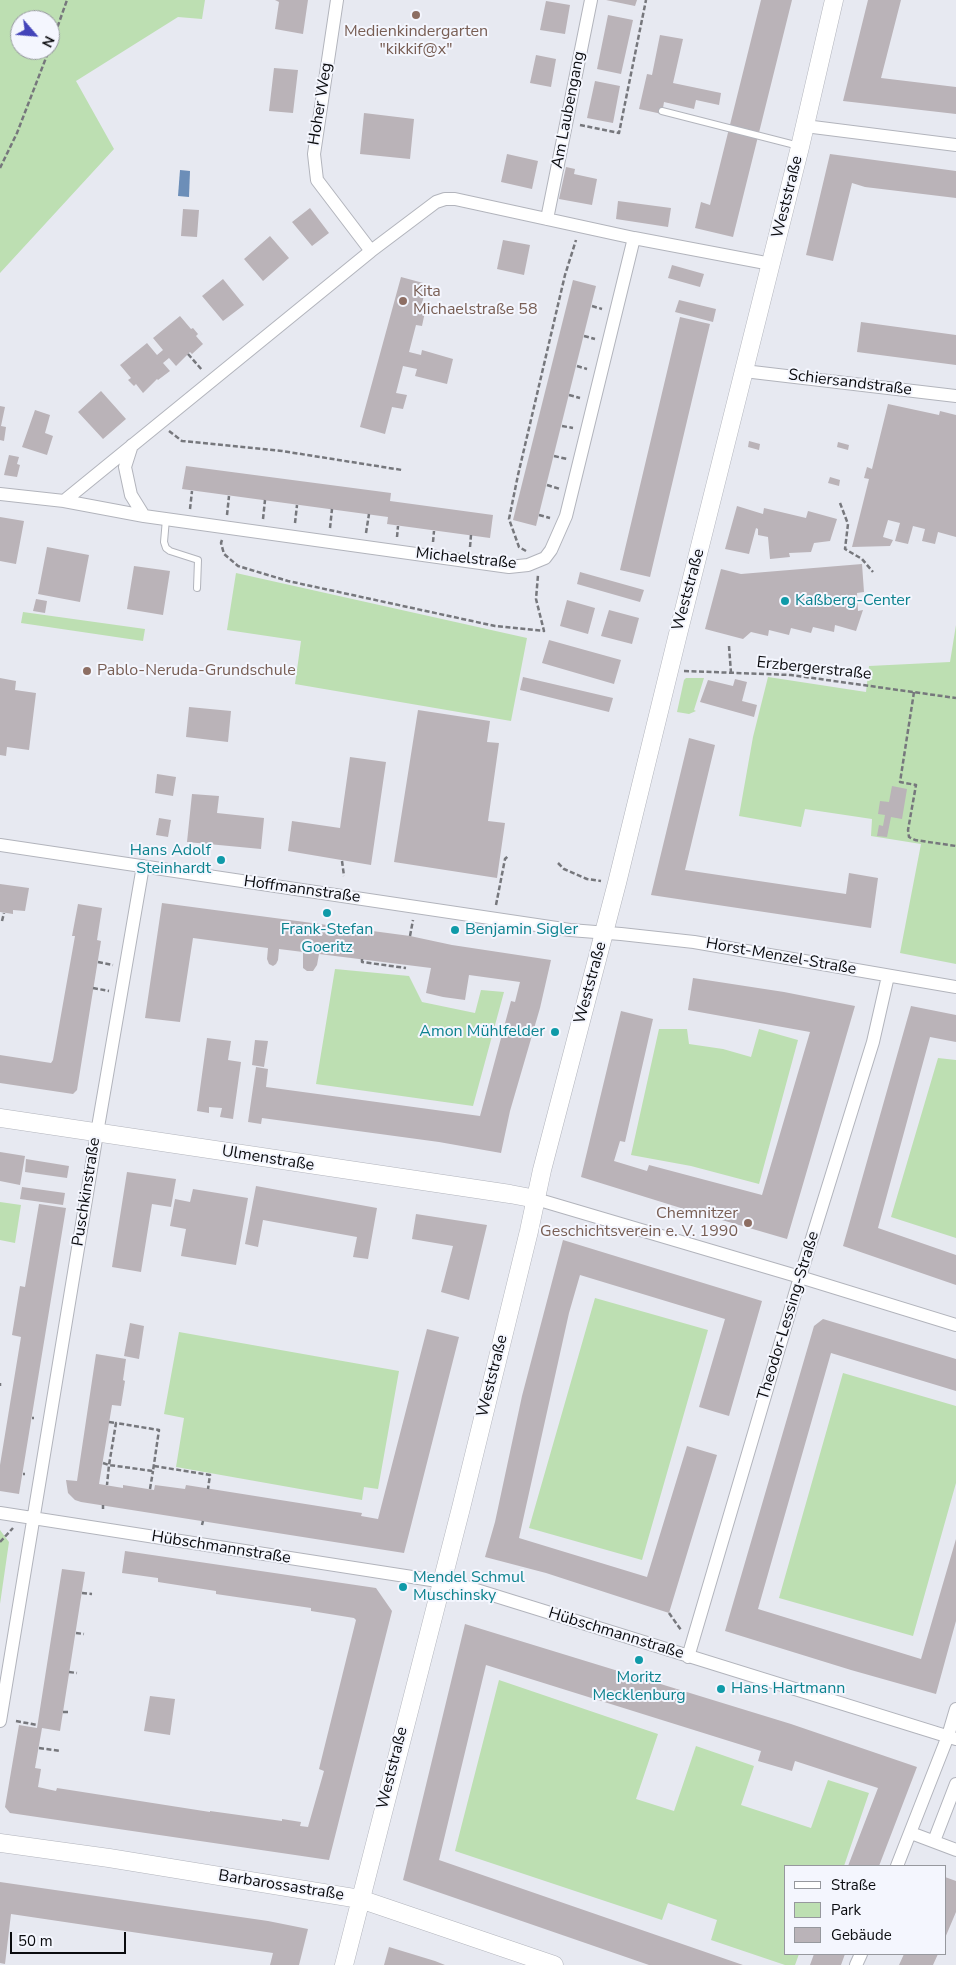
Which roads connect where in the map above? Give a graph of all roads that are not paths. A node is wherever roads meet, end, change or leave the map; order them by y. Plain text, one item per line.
1 (337, 0) edge
2 (591, 0) edge
3 (834, 0) edge
4 (662, 111) dead end
5 (805, 126) junction
6 (956, 144) edge
7 (800, 147) junction
8 (547, 220) junction
9 (634, 238) junction
10 (371, 251) junction
11 (771, 264) junction
12 (744, 370) junction
13 (956, 396) edge
14 (133, 443) junction
15 (0, 494) edge
16 (64, 501) junction
17 (144, 516) junction
18 (166, 519) junction
19 (197, 588) dead end
20 (0, 846) edge
21 (143, 866) junction
22 (605, 932) junction
23 (888, 976) junction
24 (956, 987) edge
25 (0, 1118) edge
26 (97, 1133) junction
27 (536, 1199) junction
28 (800, 1277) junction
29 (956, 1326) edge
30 (0, 1513) edge
31 (32, 1518) junction
32 (441, 1581) junction
33 (688, 1656) junction
34 (956, 1709) edge
35 (0, 1720) edge
36 (952, 1738) edge
37 (956, 1784) edge
38 (911, 1833) junction
39 (934, 1841) junction
40 (0, 1843) edge
41 (956, 1850) edge
42 (897, 1865) edge
43 (360, 1899) junction
44 (344, 1965) edge
45 (554, 1965) edge

1 - 10 street, Hoher Weg
2 - 8 street, Am Laubengang
3 - 5 street, Weststraße
4 - 7 lane
5 - 6 street
5 - 7 street, Weststraße
7 - 11 street, Weststraße
8 - 9 street
8 - 10 street
9 - 11 street
9 - 18 street, Michaelstraße
10 - 14 street
11 - 12 street, Weststraße
12 - 13 street, Schiersandstraße
12 - 22 street, Weststraße
14 - 16 street
14 - 17 street
15 - 16 street, Michaelstraße
16 - 17 street, Michaelstraße
17 - 18 street, Michaelstraße
18 - 19 lane
20 - 21 street, Hoffmannstraße
21 - 22 street, Hoffmannstraße
21 - 26 street, Puschkinstraße
22 - 23 street, Horst-Menzel-Straße
22 - 27 street, Weststraße
23 - 24 street, Horst-Menzel-Straße
23 - 28 street, Theodor-Lessing-Straße
25 - 26 street, Ulmenstraße
26 - 27 street, Ulmenstraße
26 - 31 street, Puschkinstraße
27 - 28 street
27 - 32 street, Weststraße
28 - 29 street
28 - 33 street, Theodor-Lessing-Straße
30 - 31 street, Hübschmannstraße
31 - 32 street, Hübschmannstraße
31 - 35 street, Puschkinstraße
32 - 33 street, Hübschmannstraße
32 - 43 street, Weststraße
33 - 36 street, Hübschmannstraße
34 - 36 street
36 - 38 street
37 - 39 street
38 - 39 street
38 - 42 street
39 - 41 street
40 - 43 street, Barbarossastraße
43 - 44 street, Weststraße
43 - 45 street, Barbarossastraße

